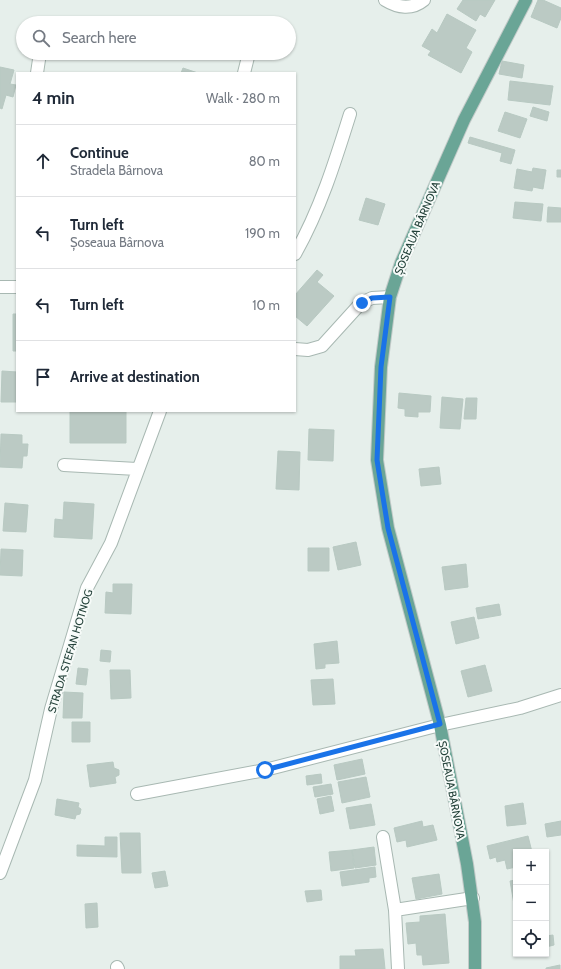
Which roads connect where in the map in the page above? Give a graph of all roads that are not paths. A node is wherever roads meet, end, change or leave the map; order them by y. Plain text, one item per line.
1 (385, 0) edge
2 (424, 0) edge
3 (526, 0) edge
4 (39, 60) edge
5 (247, 60) edge
6 (37, 72) edge
7 (244, 72) edge
8 (350, 114) dead end
9 (296, 252) edge
10 (0, 287) edge
11 (16, 287) edge
12 (390, 297) junction
13 (296, 349) edge
14 (160, 412) edge
15 (64, 465) dead end
16 (137, 469) junction
17 (561, 695) edge
18 (440, 724) junction
19 (137, 794) dead end
20 (383, 837) dead end
21 (0, 873) edge
22 (473, 898) junction
23 (395, 910) junction
24 (398, 969) edge
25 (475, 969) edge

1 - 2 street
3 - 12 main road, ȘOSEAUA BÂRNOVA
4 - 6 street
5 - 7 street
8 - 9 street
10 - 11 street
12 - 13 street
12 - 18 main road, ȘOSEAUA BÂRNOVA
14 - 16 street, STRADA STEFAN HOTNOG
15 - 16 street
16 - 21 street, STRADA STEFAN HOTNOG
17 - 18 street
18 - 19 street
18 - 22 main road, ȘOSEAUA BÂRNOVA
20 - 23 street
22 - 23 street
22 - 25 main road, ȘOSEAUA BÂRNOVA
23 - 24 street

